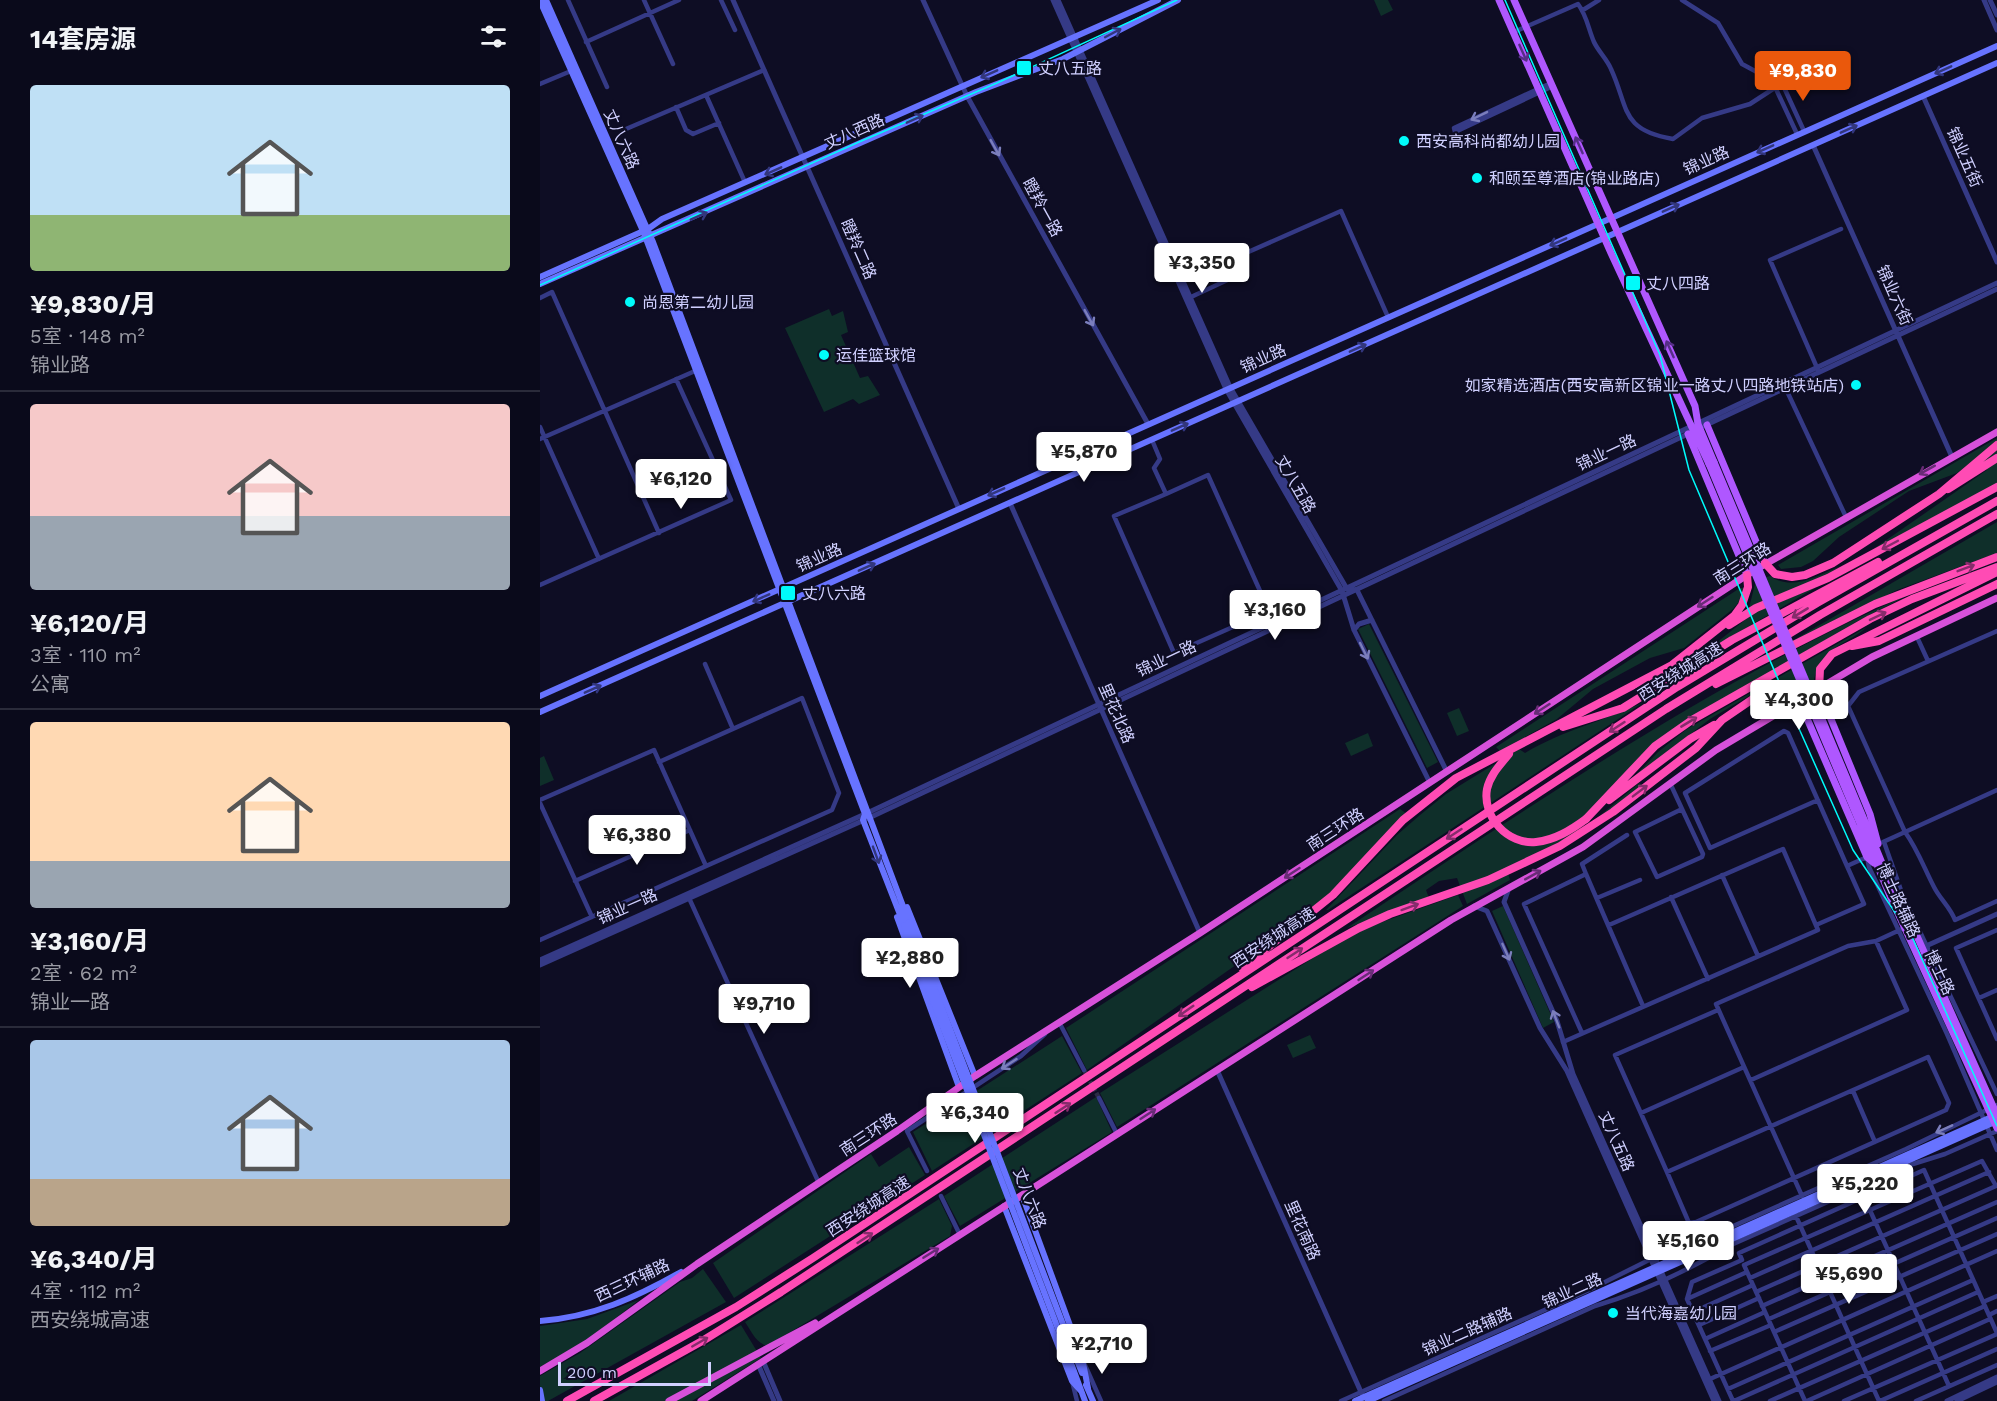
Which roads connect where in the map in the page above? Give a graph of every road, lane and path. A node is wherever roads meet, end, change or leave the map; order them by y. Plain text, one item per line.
1 (546, 0) edge
2 (568, 0) edge
3 (645, 0) edge
4 (679, 0) edge
5 (721, 0) edge
6 (733, 0) edge
7 (923, 0) edge
8 (1053, 0) edge
9 (1058, 0) edge
10 (1158, 0) edge
11 (1178, 0) edge
12 (1499, 0) edge
13 (1514, 0) edge
14 (1599, 0) edge
15 (1682, 0) edge
16 (1984, 0) edge
17 (1990, 0) edge
18 (540, 1) edge
19 (1583, 10) junction
20 (650, 13) junction
21 (1997, 15) edge
22 (1526, 26) junction
23 (735, 30) dead end
24 (1997, 30) edge
25 (1514, 32) junction
26 (1072, 37) junction
27 (586, 42) junction
28 (1997, 46) edge
29 (1079, 51) junction
30 (1997, 63) edge
31 (673, 64) dead end
32 (764, 69) junction
33 (571, 71) junction
34 (1768, 78) junction
35 (1782, 83) junction
36 (540, 84) edge
37 (1552, 84) junction
38 (607, 87) dead end
39 (962, 87) junction
40 (1539, 89) junction
41 (1775, 89) junction
42 (706, 94) junction
43 (967, 96) junction
44 (1923, 96) junction
45 (676, 107) junction
46 (719, 123) junction
47 (626, 129) dead end
48 (1804, 131) junction
49 (1797, 134) junction
50 (1813, 145) junction
51 (803, 158) junction
52 (807, 167) junction
53 (744, 180) dead end
54 (1611, 217) junction
55 (1599, 223) junction
56 (1841, 229) dead end
57 (1618, 232) junction
58 (646, 233) junction
59 (1606, 237) junction
60 (1997, 262) edge
61 (540, 277) edge
62 (1997, 283) edge
63 (540, 284) edge
64 (1997, 289) edge
65 (1191, 297) junction
66 (540, 298) edge
67 (1389, 317) junction
68 (1897, 333) junction
69 (1818, 370) junction
70 (695, 371) junction
71 (676, 379) junction
72 (1228, 388) junction
73 (1786, 389) junction
74 (1236, 402) junction
75 (604, 410) junction
76 (1148, 424) junction
77 (540, 427) edge
78 (1697, 428) junction
79 (1997, 432) edge
80 (542, 438) edge
81 (1152, 440) junction
82 (1997, 445) edge
83 (1952, 457) junction
84 (1997, 458) edge
85 (1997, 487) edge
86 (1166, 494) junction
87 (1939, 494) junction
88 (1997, 501) edge
89 (1010, 503) junction
90 (959, 509) junction
91 (1997, 514) edge
92 (1846, 517) junction
93 (1955, 523) junction
94 (658, 533) junction
95 (1997, 557) edge
96 (598, 559) junction
97 (1765, 563) junction
98 (1997, 567) edge
99 (1997, 572) edge
100 (1747, 575) junction
101 (1997, 584) edge
102 (540, 585) edge
103 (781, 589) junction
104 (1357, 590) junction
105 (1344, 592) junction
106 (1997, 598) edge
107 (787, 602) junction
108 (1372, 620) junction
109 (1354, 630) junction
110 (1997, 631) edge
111 (1917, 637) junction
112 (1842, 648) junction
113 (1928, 661) junction
114 (705, 664) dead end
115 (1672, 665) junction
116 (1819, 690) junction
117 (540, 696) edge
118 (1799, 700) junction
119 (1100, 707) junction
120 (1666, 709) junction
121 (540, 712) edge
122 (1722, 720) junction
123 (734, 729) junction
124 (1545, 731) junction
125 (1523, 746) junction
126 (1510, 751) junction
127 (659, 762) junction
128 (1447, 772) junction
129 (1430, 783) junction
130 (1671, 783) junction
131 (1997, 790) edge
132 (1818, 800) junction
133 (540, 802) edge
134 (1682, 809) junction
135 (867, 816) junction
136 (1589, 816) junction
137 (546, 817) junction
138 (540, 819) edge
139 (690, 830) junction
140 (1905, 832) junction
141 (1627, 835) dead end
142 (1881, 843) junction
143 (1867, 857) junction
144 (1879, 863) junction
145 (706, 866) junction
146 (1847, 866) junction
147 (1586, 874) junction
148 (1722, 875) junction
149 (1640, 880) dead end
150 (575, 881) junction
151 (886, 882) junction
152 (1509, 888) junction
153 (898, 889) junction
154 (1671, 897) junction
155 (689, 898) junction
156 (1597, 898) junction
157 (1997, 901) edge
158 (1474, 906) junction
159 (1997, 914) edge
160 (592, 917) junction
161 (907, 924) junction
162 (1609, 925) junction
163 (1816, 925) junction
164 (1902, 929) junction
165 (1997, 930) edge
166 (1200, 933) junction
167 (540, 940) edge
168 (1876, 941) junction
169 (1926, 946) junction
170 (1758, 956) junction
171 (540, 960) edge
172 (540, 965) edge
173 (1708, 979) junction
174 (1218, 989) junction
175 (1997, 990) edge
176 (1979, 998) junction
177 (1227, 1000) junction
178 (1642, 1006) junction
179 (1718, 1010) junction
180 (1056, 1024) junction
181 (1582, 1033) junction
182 (1997, 1039) edge
183 (1563, 1042) junction
184 (1744, 1067) junction
185 (1084, 1070) tunnel mouth
186 (1217, 1070) junction
187 (975, 1076) junction
188 (1750, 1080) junction
189 (959, 1087) junction
190 (1853, 1091) junction
191 (1997, 1094) edge
192 (1099, 1098) tunnel mouth
193 (1993, 1107) edge
194 (1980, 1112) junction
195 (1641, 1113) junction
196 (1996, 1121) edge
197 (1985, 1124) junction
198 (1771, 1127) junction
199 (1117, 1134) junction
200 (1990, 1134) junction
201 (1875, 1142) junction
202 (1997, 1150) edge
203 (927, 1171) dead end
204 (1667, 1172) junction
205 (1989, 1172) junction
206 (1794, 1179) junction
207 (818, 1182) junction
208 (1930, 1184) junction
209 (1996, 1188) edge
210 (1022, 1195) junction
211 (941, 1196) dead end
212 (1936, 1196) junction
213 (1864, 1197) junction
214 (1804, 1201) junction
215 (1997, 1202) edge
216 (1004, 1206) junction
217 (1869, 1210) junction
218 (1942, 1210) junction
219 (1795, 1214) junction
220 (1997, 1218) edge
221 (1875, 1223) junction
222 (1948, 1224) junction
223 (1800, 1226) junction
224 (1997, 1234) edge
225 (960, 1235) junction
226 (1881, 1237) junction
227 (1954, 1237) junction
228 (1806, 1238) junction
229 (1812, 1251) junction
230 (1887, 1251) junction
231 (1960, 1251) junction
232 (1997, 1251) edge
233 (1653, 1258) junction
234 (697, 1263) junction
235 (1743, 1263) junction
236 (1894, 1264) junction
237 (1818, 1265) junction
238 (1966, 1265) junction
239 (1658, 1269) junction
240 (1747, 1272) junction
241 (1900, 1277) junction
242 (1750, 1278) junction
243 (1825, 1279) junction
244 (1662, 1280) junction
245 (1973, 1280) junction
246 (1753, 1285) junction
247 (1756, 1292) junction
248 (1831, 1292) junction
249 (1906, 1292) junction
250 (1978, 1292) junction
251 (1997, 1296) edge
252 (1759, 1298) junction
253 (1687, 1299) junction
254 (1984, 1304) junction
255 (1837, 1305) junction
256 (1762, 1306) junction
257 (1912, 1306) junction
258 (846, 1307) junction
259 (1997, 1311) edge
260 (1693, 1312) junction
261 (1765, 1312) junction
262 (1990, 1317) junction
263 (1918, 1319) junction
264 (1843, 1320) junction
265 (540, 1321) edge
266 (1770, 1322) junction
267 (1699, 1325) junction
268 (1996, 1331) edge
269 (1774, 1332) junction
270 (1924, 1332) junction
271 (1850, 1334) junction
272 (1705, 1339) junction
273 (1930, 1346) junction
274 (1781, 1347) junction
275 (1856, 1347) junction
276 (1997, 1349) edge
277 (1710, 1351) junction
278 (1082, 1358) junction
279 (1861, 1360) junction
280 (1937, 1360) junction
281 (1787, 1362) junction
282 (760, 1363) junction
283 (1997, 1365) edge
284 (540, 1371) edge
285 (1942, 1372) junction
286 (1721, 1374) junction
287 (1867, 1374) junction
288 (1793, 1375) junction
289 (1997, 1377) edge
290 (1710, 1379) junction
291 (1072, 1380) junction
292 (1997, 1382) edge
293 (1949, 1386) junction
294 (1799, 1388) junction
295 (1874, 1388) junction
296 (1084, 1389) junction
297 (1728, 1389) junction
298 (540, 1390) edge
299 (1364, 1398) edge
300 (542, 1401) edge
301 (567, 1401) edge
302 (594, 1401) edge
303 (669, 1401) edge
304 (701, 1401) edge
305 (774, 1401) edge
306 (780, 1401) edge
307 (1077, 1401) edge
308 (1085, 1401) edge
309 (1093, 1401) edge
310 (1101, 1401) edge
311 (1341, 1401) edge
312 (1355, 1401) edge
313 (1383, 1401) edge
314 (1714, 1401) edge
315 (1719, 1401) edge
316 (1734, 1401) edge
317 (1770, 1401) edge
318 (1806, 1401) edge
319 (1844, 1401) edge
320 (1880, 1401) edge
321 (1916, 1401) edge
322 (1947, 1401) edge
323 (1957, 1401) edge

1 - 58 main road, 丈八六路
2 - 27 street
3 - 20 street
4 - 20 street
5 - 23 street
6 - 32 street, 瞪羚二路
7 - 39 street, 瞪羚一路
8 - 26 street, 丈八五路
9 - 26 street, 丈八五路
10 - 26 main road, 丈八西路
29 -> 11 main road, 丈八西路
12 - 25 main road
13 - 22 main road
14 - 19 street
15 - 34 street
16 - 24 street
17 - 21 street
18 - 33 main road, 丈八六路
19 - 22 street
19 - 41 street
20 - 27 street
20 - 31 street
22 - 25 street
22 - 37 main road
25 -> 40 main road
26 - 29 street, 丈八五路
26 -> 39 main road, 丈八西路
27 - 38 street
28 -> 48 main road, 锦业路
29 - 43 main road, 丈八西路
29 - 65 street, 丈八五路
29 - 72 street, 丈八五路
30 - 44 main road, 锦业路
32 - 42 street
32 - 51 street, 瞪羚二路
33 - 36 street
33 - 58 main road, 丈八六路
34 - 35 street
34 - 41 street
35 - 41 street
35 - 48 street
37 - 40 street
54 -> 37 main road
39 - 43 street, 瞪羚一路
39 - 51 main road, 丈八西路
40 -> 40 street
40 - 55 main road
41 - 49 street
42 - 45 street
42 - 46 street
52 -> 43 main road, 丈八西路
43 -> 76 street, 瞪羚一路
50 -> 44 main road, 锦业路
44 - 60 street, 锦业五街
45 - 46 street
45 - 47 street
46 - 53 street
48 - 49 main road, 锦业路
49 -> 54 main road, 锦业路
57 -> 50 main road, 锦业路
50 - 68 street, 锦业六街
51 - 52 street, 瞪羚二路
51 -> 58 main road, 丈八西路
58 -> 52 main road, 丈八西路
52 - 90 street, 瞪羚二路
54 - 55 main road, 锦业路
54 - 57 main road
55 - 59 main road
55 -> 67 main road, 锦业路
56 - 69 street
57 - 59 main road, 锦业路
78 -> 57 main road
58 - 61 main road, 丈八西路
58 - 63 main road, 丈八西路
58 - 70 main road, 丈八六路
58 - 103 main road, 丈八六路
74 -> 59 main road, 锦业路
59 - 78 main road
62 - 68 street, 锦业一路
64 - 68 street, 锦业一路
65 - 67 street
65 - 72 street, 丈八五路
66 - 75 street
67 - 72 main road, 锦业路
68 - 69 street, 锦业一路
68 - 83 street, 锦业六街
69 - 73 street, 锦业一路
69 - 78 street, 锦业一路
70 - 71 street
70 - 103 main road, 丈八六路
71 - 75 street
71 - 94 street
72 - 74 street, 丈八五路
72 - 76 main road, 锦业路
73 - 78 street, 锦业一路
73 - 92 street
81 -> 74 main road, 锦业路
74 - 105 street, 丈八五路
75 - 80 street
75 - 94 street
76 -> 90 main road, 锦业路
77 - 80 street
78 - 97 main road
78 - 100 main road
78 - 104 street, 锦业一路
78 - 105 street, 锦业一路
78 - 144 main road, 博士路, bridge
79 - 83 highway, 南三环路
80 - 96 street
81 - 86 street
81 - 89 main road, 锦业路
82 - 87 highway
83 -> 92 highway, 南三环路
84 - 87 highway
85 -> 115 highway
86 - 86 street
87 - 97 highway
88 - 93 highway, 西安绕城高速
107 -> 89 main road, 锦业路
89 - 119 street, 里花北路
90 - 103 main road, 锦业路
91 - 120 highway, 西安绕城高速
92 - 97 highway, 南三环路
93 - 125 highway
93 -> 174 highway, 西安绕城高速
94 - 96 street
120 -> 95 highway
96 - 102 street
97 - 100 highway, 南三环路
136 -> 98 highway
99 - 112 highway
100 - 115 highway
100 -> 128 highway, 南三环路
101 - 112 highway
103 - 107 main road, 丈八六路
103 -> 117 main road, 锦业路
104 - 105 street
104 - 108 street
105 - 109 street, 丈八五路
105 - 119 street, 锦业一路
106 - 111 highway
121 -> 107 main road, 锦业路
107 - 135 main road, 丈八六路
108 - 109 street
108 - 128 street
109 -> 129 street, 丈八五路
110 - 113 street
111 - 113 street
111 - 116 highway
112 - 116 highway
113 - 140 street
114 - 123 street
115 - 124 highway
116 - 118 highway
116 - 142 main road
118 - 122 highway
118 - 130 highway
118 - 143 main road
119 - 135 street, 锦业一路
119 - 166 street, 里花北路
177 -> 120 highway, 西安绕城高速
122 - 136 highway
177 -> 122 highway
123 - 127 street
123 - 145 street
124 - 125 highway
124 - 126 highway
125 - 126 highway
126 - 136 highway, bridge
126 - 174 highway
127 - 133 street
127 - 139 street
128 - 129 highway, 南三环路
129 -> 166 highway, 南三环路
130 - 134 street
152 -> 130 highway
131 - 140 street
132 - 132 street
132 - 146 street
133 - 137 street
134 - 134 street
135 -> 151 main road, 丈八六路
135 - 153 main road, 丈八六路
135 - 155 street, 锦业一路
135 - 171 street, 锦业一路
137 - 138 street
137 - 150 street
139 - 145 street
139 - 150 street
140 - 142 street
140 - 157 street
141 - 147 street
142 - 144 main road
142 - 169 street, 博士路辅路
143 - 144 main road
143 - 146 street
143 - 164 street, 博士路辅路
144 - 164 main road, 博士路
144 - 193 main road, 博士路
145 - 160 street
146 - 163 street
147 - 156 street
147 - 181 street
148 - 154 street
148 - 163 street
148 - 170 street
149 - 156 street
150 - 160 street
151 - 161 main road, 丈八六路
151 - 189 main road
152 - 158 highway
183 -> 152 street, 丈八五路
153 - 161 main road, 丈八六路
153 - 187 main road
154 - 162 street
154 - 173 street
155 - 172 street, 锦业一路
155 - 207 street
156 - 162 street
186 -> 158 highway
158 -> 233 street, 丈八五路
159 - 169 street
160 - 167 street
161 - 296 main road, 丈八六路, bridge
162 - 178 street
163 - 170 street
164 - 168 street
164 - 193 main road, 博士路
164 - 194 street, 博士路辅路
165 - 176 street
166 - 180 highway, 南三环路
168 - 179 street
168 - 188 street
169 - 191 street, 博士路辅路
170 - 173 street
173 - 178 street
174 -> 301 highway, 西安绕城高速
175 - 176 street
176 - 182 street
302 -> 177 highway, 西安绕城高速
178 - 181 street
179 - 184 street
179 - 195 street
180 - 185 street
180 - 187 highway, 南三环路
180 -> 203 street
181 - 183 street
183 - 233 street, 丈八五路
184 - 188 street
184 - 195 street
199 -> 186 highway
186 - 299 street, 里花南路
187 - 189 highway, 南三环路
188 - 198 street
189 - 207 highway, 南三环路
190 - 198 street
190 - 201 street
190 - 201 street
192 - 199 street
193 - 194 street, 锦业二路辅路
193 - 196 main road, 博士路
194 - 197 street, 博士路辅路
194 -> 214 street, 锦业二路辅路
195 - 204 street
196 - 197 main road, 锦业二路
196 - 200 street, 锦业二路辅路
197 - 200 street, 博士路辅路
197 - 214 main road, 锦业二路
198 - 204 street
198 - 206 street
199 - 210 highway
200 - 202 street, 博士路辅路
200 - 219 street, 锦业二路辅路
201 - 206 street
204 - 206 street
205 - 208 street
205 - 209 street
205 - 212 street
206 - 214 street
207 - 234 highway, 南三环路
208 - 212 street
208 - 213 street
208 - 217 street
209 - 218 street
210 - 216 highway
210 - 278 main road
211 - 225 street
212 - 218 street
212 - 221 street
213 - 217 street
213 - 223 street
214 - 219 main road, 锦业二路
214 - 233 street, 锦业二路辅路
214 - 239 main road, 锦业二路
215 - 222 street
216 - 225 highway
216 - 291 main road
217 - 221 street
217 - 228 street
218 - 222 street
218 - 226 street
219 - 223 street
219 - 239 main road, 锦业二路
219 - 244 street, 锦业二路辅路
220 - 227 street
221 - 226 street
221 - 229 street
222 - 227 street
222 - 230 street
223 - 228 street
223 - 235 street
224 - 231 street
258 -> 225 highway
226 - 230 street
226 - 237 street
227 - 231 street
227 - 236 street
228 - 229 street
228 - 235 street
229 - 237 street
229 - 242 street
230 - 236 street
230 - 243 street
231 - 238 street
231 - 241 street
232 - 238 street
233 - 239 street, 丈八五路
233 - 299 street, 锦业二路辅路
234 - 265 main road, 西三环辅路
234 - 284 highway, 南三环路
235 - 240 street
235 - 253 street
236 - 241 street
236 - 248 street
237 - 243 street
237 - 247 street
238 - 245 street
238 - 249 street
239 - 244 street, 丈八五路
239 - 299 main road, 锦业二路
240 - 242 street
240 - 253 street
241 - 249 street
241 - 255 street
242 - 246 street
243 - 248 street
243 - 256 street
244 - 290 street, 丈八五路
244 - 313 street, 锦业二路辅路
244 - 314 street, 丈八五路
245 - 250 street
245 - 257 street
246 - 247 street
246 - 260 street
247 - 252 street
248 - 255 street
248 - 266 street
249 - 257 street
249 - 264 street
250 - 254 street
250 - 263 street
251 - 254 street
252 - 256 street
252 - 267 street
253 - 260 street
254 - 262 street
254 - 270 street
255 - 264 street
255 - 269 street
256 - 261 street
257 - 263 street
257 - 271 street
258 - 282 highway
258 - 303 highway
259 - 262 street
260 - 267 street
261 - 266 street
261 - 272 street
262 - 268 street
262 - 273 street
263 - 270 street
263 - 275 street
264 - 271 street
264 - 274 street
266 - 269 street
266 - 277 street
267 - 272 street
268 - 280 street
269 - 274 street
270 - 273 street
270 - 279 street
271 - 275 street
271 - 281 street
272 - 277 street
273 - 280 street
273 - 287 street
274 - 281 street
274 - 286 street
275 - 279 street
275 - 288 street
276 - 285 street
277 - 286 street
278 - 296 main road
278 - 310 street
279 - 287 street
279 - 294 street
280 - 285 street
280 - 295 street
281 - 288 street
281 - 297 street
282 - 304 highway
282 - 305 street
282 - 306 street
283 - 293 street
285 - 293 street
285 - 320 street
286 - 290 street
286 - 297 street
287 - 295 street
287 - 318 street
288 - 294 street
288 - 316 street
289 - 322 street
290 - 315 street, 丈八五路
291 - 296 main road
291 - 307 street
292 - 323 street
293 - 321 street
294 - 317 street
294 - 318 street
295 - 319 street
295 - 320 street
296 - 308 main road, 丈八六路
296 - 309 main road, 丈八六路
297 - 316 street
298 - 300 main road
299 - 311 street, 锦业二路辅路
299 - 312 main road, 锦业二路

